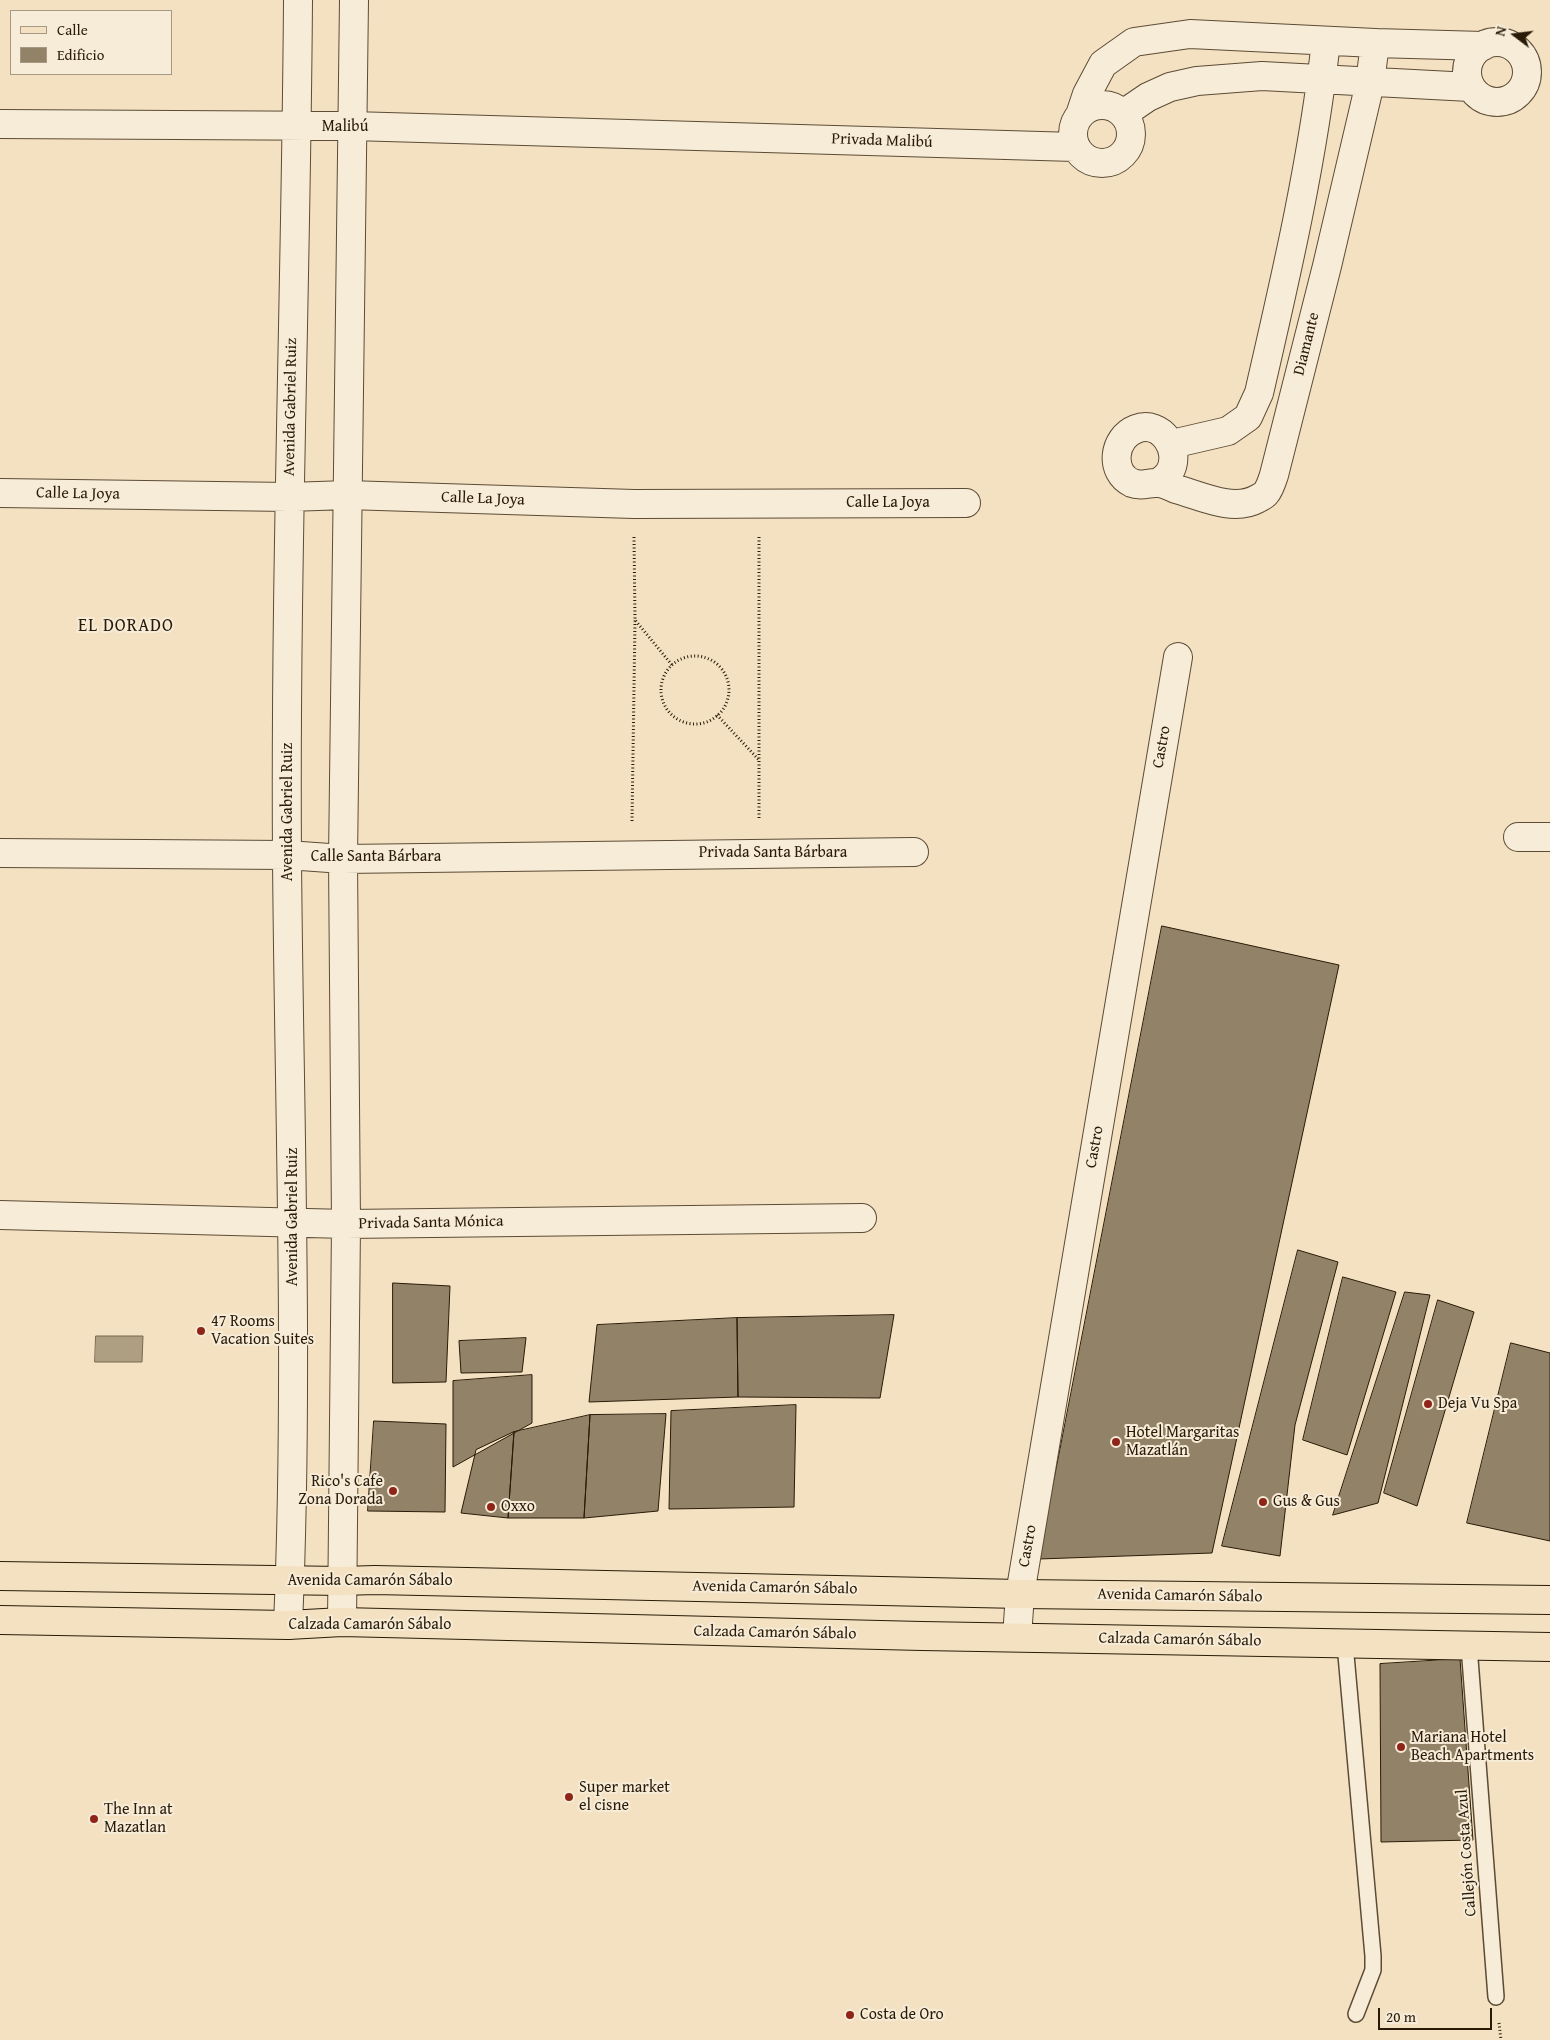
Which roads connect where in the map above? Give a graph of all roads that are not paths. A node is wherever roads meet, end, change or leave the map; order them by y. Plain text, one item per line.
1 (298, 0) edge
2 (354, 0) edge
3 (1326, 41) junction
4 (1375, 43) junction
5 (1482, 46) junction
6 (1322, 79) junction
7 (1370, 83) junction
8 (1470, 87) junction
9 (1123, 114) junction
10 (1080, 115) junction
11 (0, 124) edge
12 (352, 126) junction
13 (298, 127) junction
14 (690, 136) joint
15 (1075, 147) junction
16 (1172, 444) junction
17 (1158, 483) junction
18 (0, 493) edge
19 (346, 495) junction
20 (289, 497) junction
21 (966, 503) dead end
22 (1178, 657) dead end
23 (1550, 836) edge
24 (1518, 837) dead end
25 (914, 852) dead end
26 (0, 853) edge
27 (632, 854) joint
28 (287, 855) junction
29 (342, 858) junction
30 (0, 1216) edge
31 (862, 1218) dead end
32 (294, 1222) junction
33 (346, 1224) junction
34 (0, 1576) edge
35 (290, 1580) junction
36 (342, 1581) junction
37 (1020, 1594) junction
38 (1550, 1600) edge
39 (0, 1620) edge
40 (342, 1622) junction
41 (288, 1625) junction
42 (1017, 1637) junction
43 (1345, 1644) junction
44 (1469, 1646) junction
45 (1550, 1647) edge
46 (1496, 1997) dead end
47 (1356, 2014) dead end

1 - 13 street, Avenida Gabriel Ruiz
2 - 12 street
3 - 4 street
3 - 6 street
3 - 10 street
4 - 5 street
4 - 7 street, Diamante
5 - 8 street
5 - 8 street
6 - 7 street
6 - 9 street
6 - 16 street
7 - 8 street
7 - 17 street, Diamante
9 - 10 street
9 - 15 street
10 - 15 street
11 - 13 street, Malibú
12 - 13 street, Malibú
12 - 14 street, Malibú
12 - 19 street
13 - 20 street, Avenida Gabriel Ruiz
14 - 15 street, Privada Malibú
16 - 17 street
16 - 17 street
18 - 20 street, Calle La Joya
19 - 20 street, Calle La Joya
19 - 21 street, Calle La Joya
19 - 29 street
20 - 28 street, Avenida Gabriel Ruiz
22 - 37 street, Castro
23 - 24 street
25 - 27 street, Privada Santa Bárbara
26 - 28 street, Calle Santa Bárbara
27 - 29 street, Calle Santa Bárbara
28 - 29 street, Calle Santa Bárbara
28 - 32 street, Avenida Gabriel Ruiz
29 - 33 street
30 - 32 street, Privada Santa Mónica
31 - 33 street, Privada Santa Mónica
32 - 33 street, Privada Santa Mónica
32 - 35 street, Avenida Gabriel Ruiz
33 - 36 street
34 - 35 main road, Avenida Camarón Sábalo
35 - 36 main road, Avenida Camarón Sábalo
35 - 41 street, Avenida Gabriel Ruiz
36 - 37 main road, Avenida Camarón Sábalo
36 - 40 street
37 - 38 main road, Avenida Camarón Sábalo
37 - 42 street, Castro
39 - 41 main road, Calzada Camarón Sábalo
40 - 41 main road, Calzada Camarón Sábalo
40 - 42 main road, Calzada Camarón Sábalo
42 - 43 main road, Calzada Camarón Sábalo
43 - 44 main road, Calzada Camarón Sábalo
43 - 47 lane
44 - 45 main road, Calzada Camarón Sábalo
44 - 46 lane, Callejón Costa Azul

